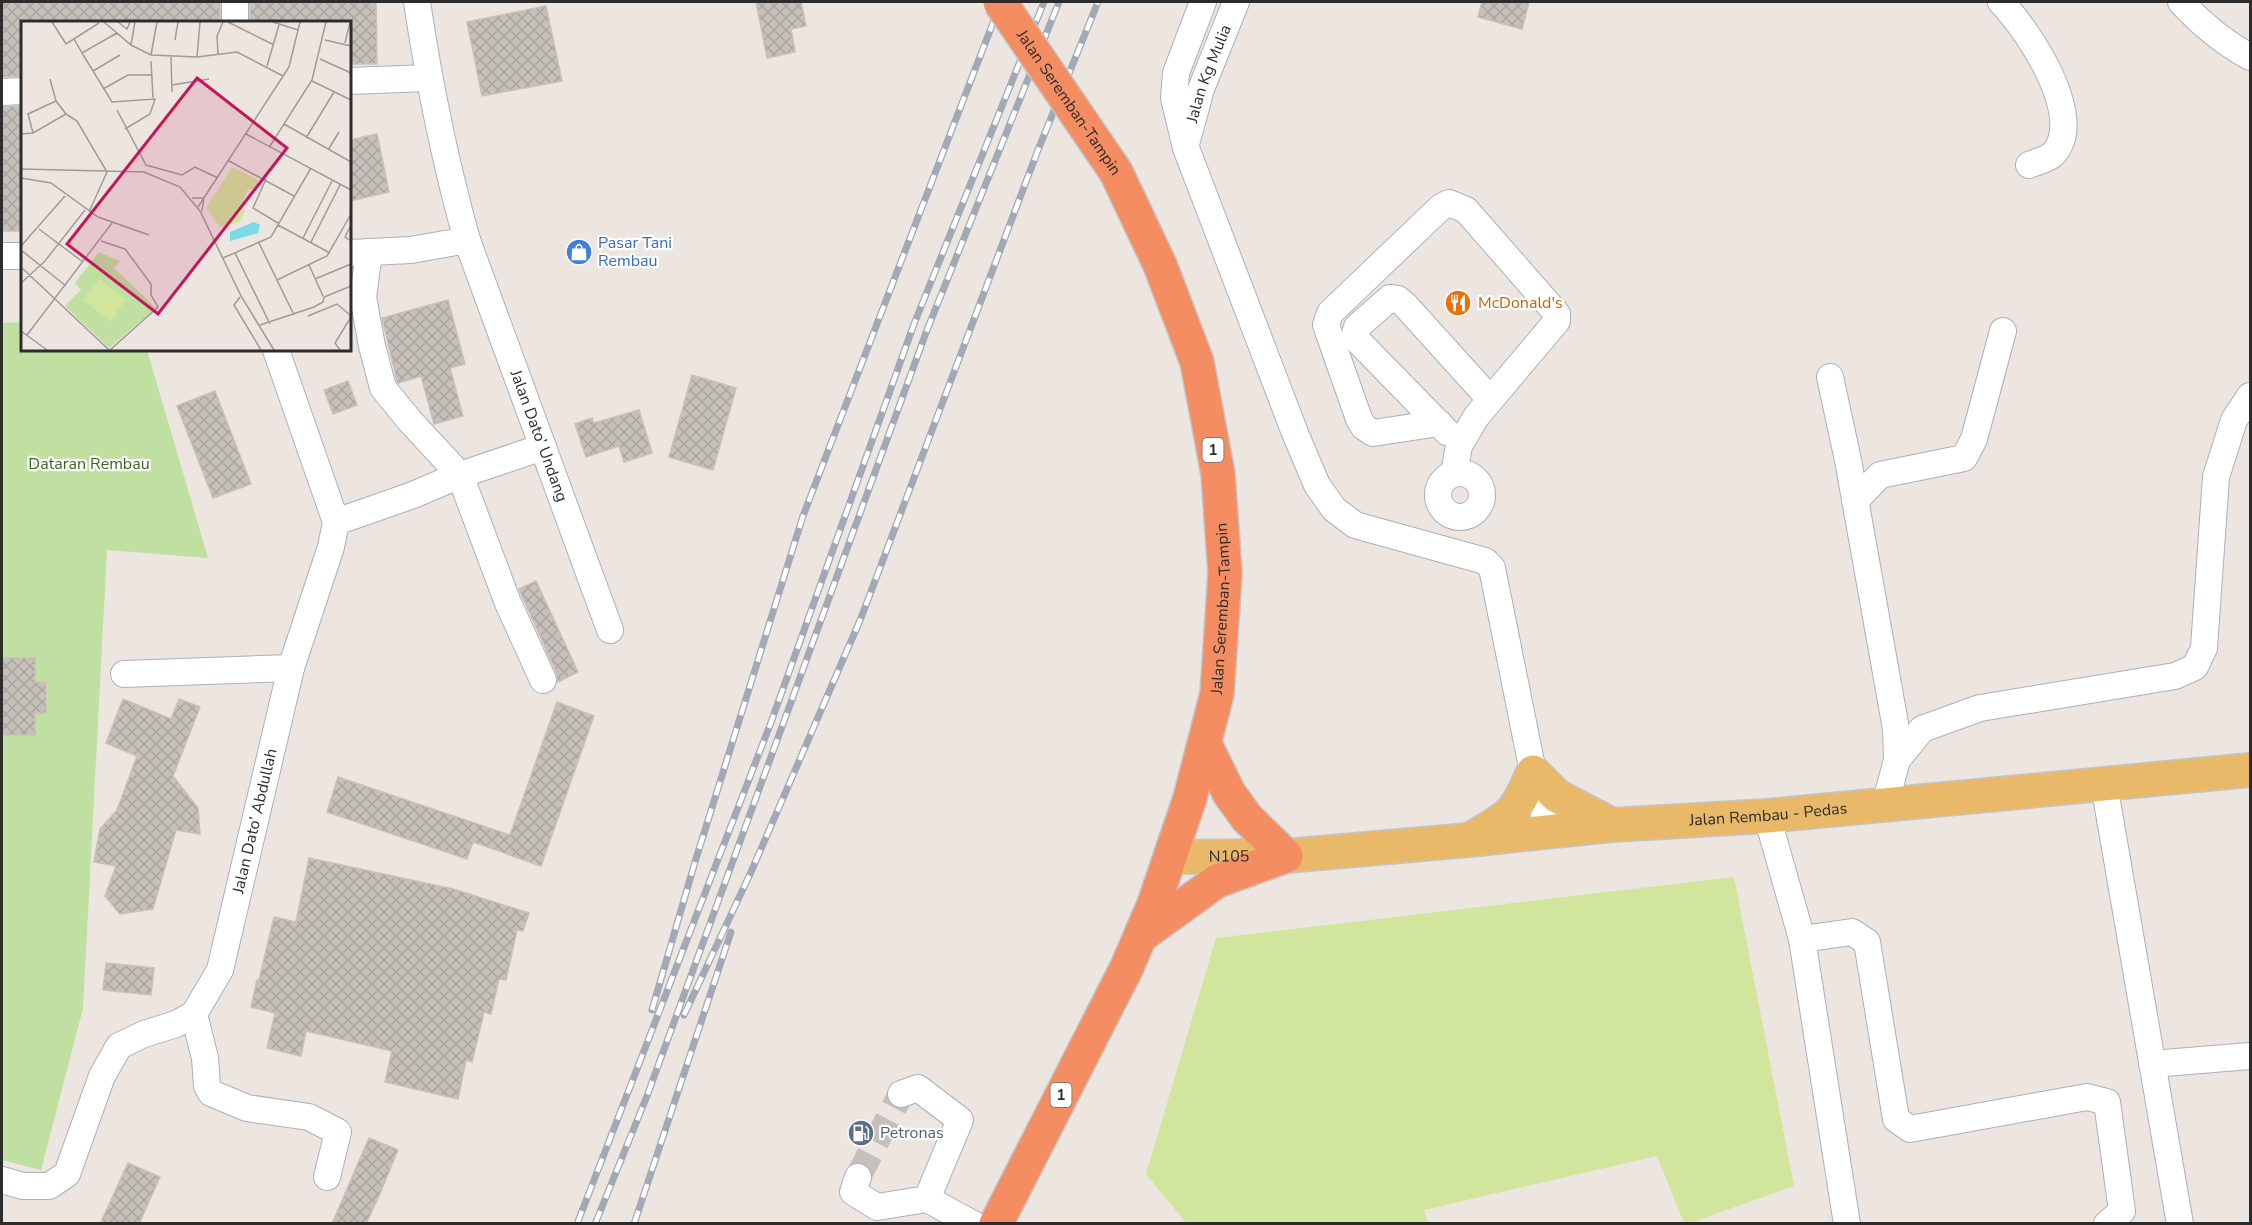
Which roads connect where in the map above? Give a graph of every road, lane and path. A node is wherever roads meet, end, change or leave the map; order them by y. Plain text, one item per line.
1 (235, 2) edge
2 (417, 2) edge
3 (1000, 2) edge
4 (1203, 2) edge
5 (1236, 2) edge
6 (2001, 2) edge
7 (2181, 2) edge
8 (236, 21) edge
9 (2250, 57) edge
10 (428, 78) junction
11 (351, 81) edge
12 (21, 91) edge
13 (2, 92) edge
14 (1186, 148) junction
15 (2029, 165) dead end
16 (468, 240) junction
17 (359, 253) edge
18 (2, 256) edge
19 (21, 256) edge
20 (2003, 331) dead end
21 (276, 351) edge
22 (1830, 377) dead end
23 (2250, 396) edge
24 (1490, 399) junction
25 (1439, 423) junction
26 (1459, 446) junction
27 (543, 447) junction
28 (460, 475) junction
29 (1855, 501) junction
30 (336, 522) junction
31 (1463, 554) junction
32 (610, 630) dead end
33 (291, 668) junction
34 (124, 674) dead end
35 (543, 680) dead end
36 (1205, 744) junction
37 (1898, 760) junction
38 (2250, 770) edge
39 (1533, 772) junction
40 (2104, 784) junction
41 (1885, 805) junction
42 (1767, 816) junction
43 (1612, 825) junction
44 (1549, 832) junction
45 (1469, 840) junction
46 (1286, 856) junction
47 (1172, 857) junction
48 (1141, 936) junction
49 (1802, 939) junction
50 (194, 1014) junction
51 (2250, 1056) edge
52 (2152, 1064) junction
53 (901, 1094) dead end
54 (327, 1177) dead end
55 (858, 1177) tunnel mouth
56 (2, 1180) edge
57 (927, 1199) junction
58 (973, 1224) edge
59 (996, 1224) edge
60 (1847, 1224) edge
61 (2107, 1224) edge
62 (2180, 1224) edge

1 - 8 street
2 - 10 street, Jalan Dato’ Undang
3 - 36 highway, Jalan Seremban-Tampin / 1, bridge
4 - 14 street
5 - 14 street, Jalan Kg Mulia
6 - 15 street
7 - 9 street
10 - 11 street
10 - 16 street, Jalan Dato’ Undang
12 - 13 street
14 - 31 street
16 - 17 street
16 - 27 street, Jalan Dato’ Undang
17 - 28 street
18 - 19 street
20 - 29 street
21 - 30 street
22 - 29 street
23 - 37 street
24 - 25 street
24 - 25 street
24 - 26 street
25 - 26 street
26 - 31 street
27 - 28 street
27 - 32 street, Jalan Dato’ Undang
28 - 30 street
28 - 35 street
29 - 37 street
30 - 33 street, Jalan Dato’ Abdullah
31 - 39 street
33 - 34 street
33 - 50 street, Jalan Dato’ Abdullah
36 - 46 highway
36 - 47 highway, Jalan Seremban-Tampin / 1
37 - 41 street
38 - 40 main road, Jalan Rembau - Pedas / N105
39 - 43 main road
39 - 44 street
39 - 45 main road
40 - 41 main road, Jalan Rembau - Pedas / N105
40 - 52 street
41 - 42 main road, Jalan Rembau - Pedas / N105
42 - 43 main road, Jalan Rembau - Pedas / N105
42 - 49 street
43 - 44 main road, Jalan Rembau - Pedas / N105
44 - 45 main road, Jalan Rembau - Pedas / N105
45 - 46 main road, Jalan Rembau - Pedas / N105
46 - 47 main road, N105 / N105
46 - 48 highway
47 - 48 highway, Jalan Seremban-Tampin / 1
48 - 59 highway, Jalan Seremban-Tampin / 1
49 - 60 street
49 - 61 street
50 - 54 street
50 - 56 street
51 - 52 street
52 - 62 street
53 - 57 street
55 - 57 street
57 - 58 street

